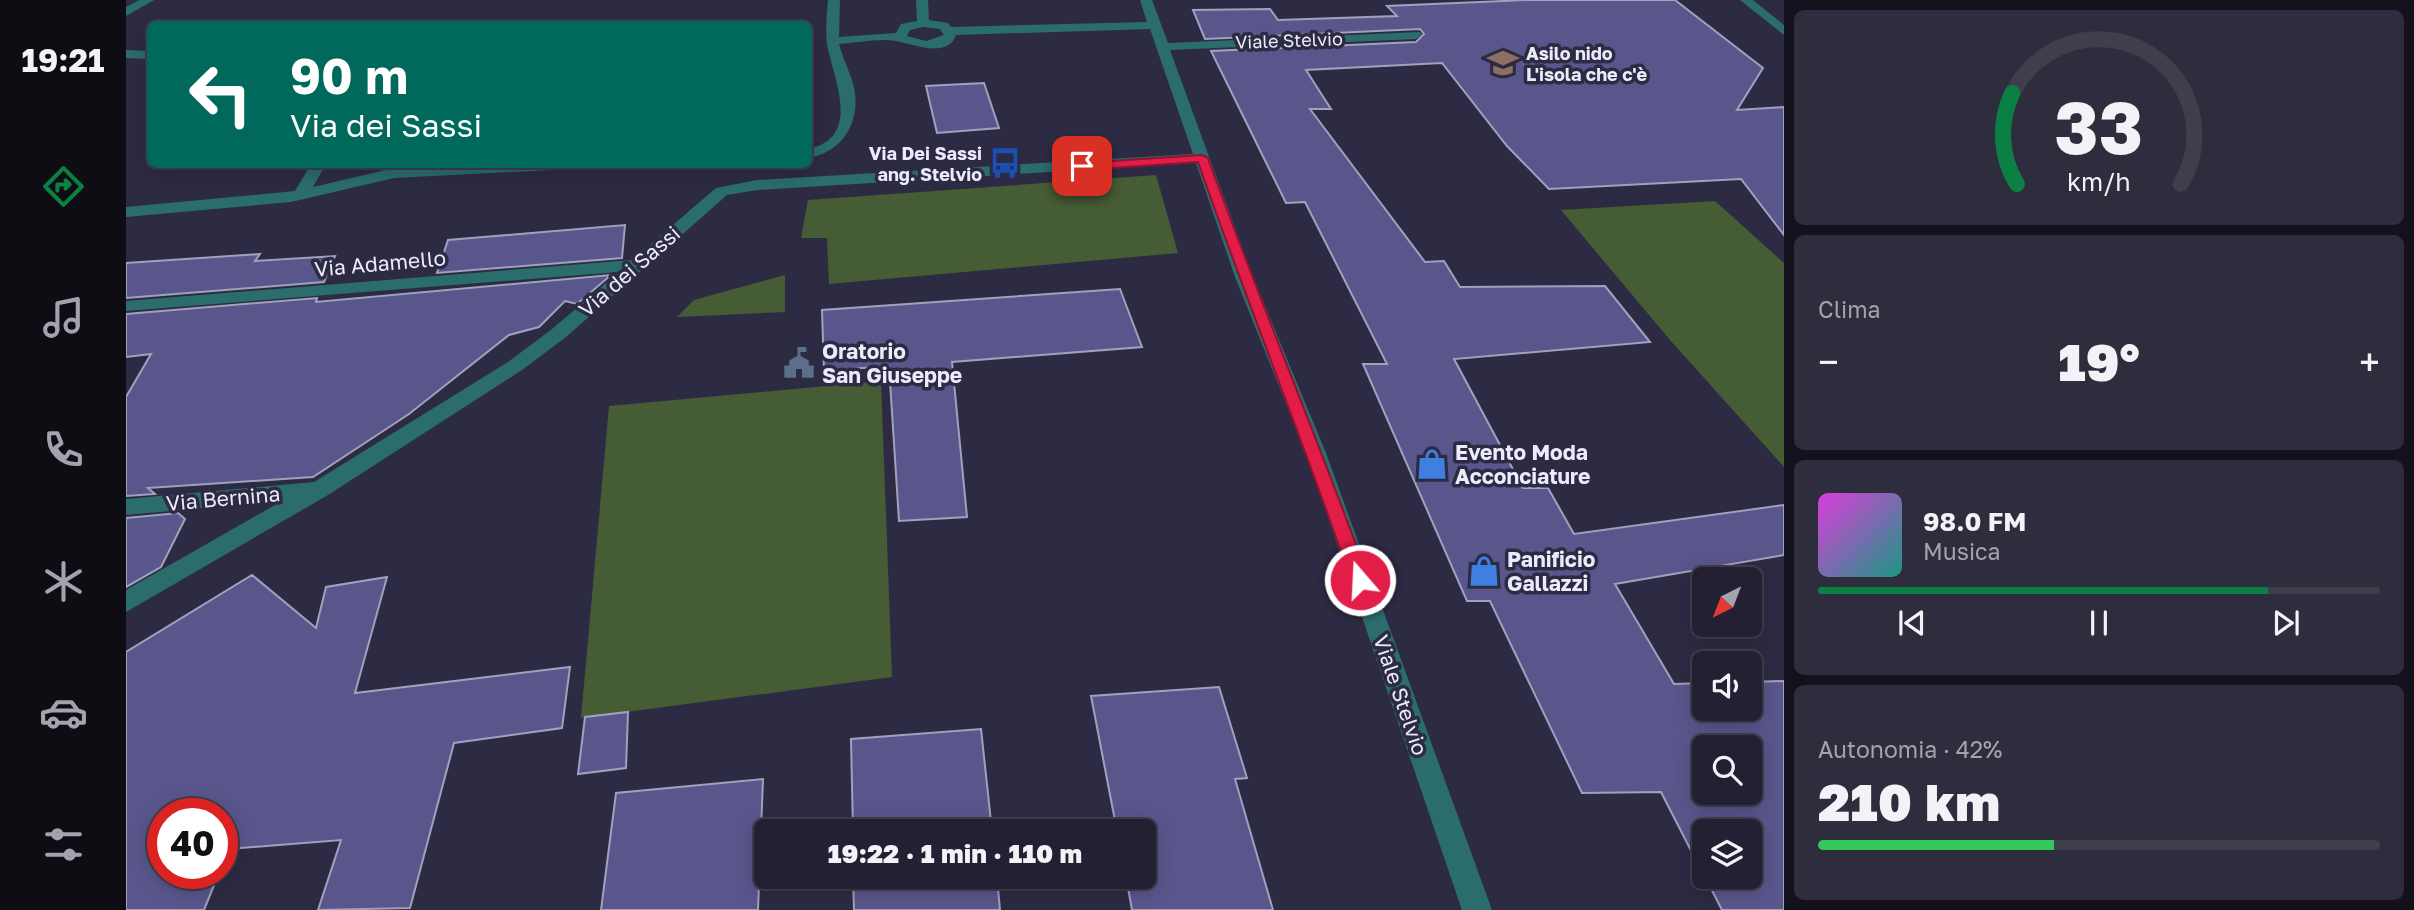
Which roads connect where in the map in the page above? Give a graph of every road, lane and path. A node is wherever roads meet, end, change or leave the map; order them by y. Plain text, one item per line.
1 (148, 0) edge
2 (834, 0) edge
3 (922, 0) edge
4 (1146, 0) edge
5 (1745, 0) edge
6 (126, 12) edge
7 (923, 23) junction
8 (1155, 25) junction
9 (950, 31) junction
10 (1784, 31) edge
11 (1416, 34) dead end
12 (900, 37) junction
13 (832, 41) junction
14 (1162, 47) junction
15 (126, 54) edge
16 (147, 55) edge
17 (812, 153) edge
18 (1202, 158) junction
19 (317, 168) edge
20 (477, 168) edge
21 (301, 195) junction
22 (126, 212) edge
23 (637, 265) junction
24 (126, 306) edge
25 (320, 489) junction
26 (126, 507) edge
27 (126, 602) edge
28 (1477, 910) edge

1 - 6 street
2 - 13 street
3 - 7 street
4 - 8 street, Viale Stelvio
5 - 10 street
7 - 9 street
7 - 12 street
8 - 9 street
8 - 14 street, Viale Stelvio
9 - 12 street
11 - 14 street, Viale Stelvio
12 - 13 street
13 - 17 street
14 - 18 street, Viale Stelvio
15 - 16 street
18 - 23 street, Via dei Sassi
18 - 28 street, Viale Stelvio
19 - 21 street
20 - 21 street
21 - 22 street
23 - 24 street, Via Adamello
23 - 25 street, Via dei Sassi
25 - 26 street, Via Bernina
25 - 27 street, Via dei Sassi

